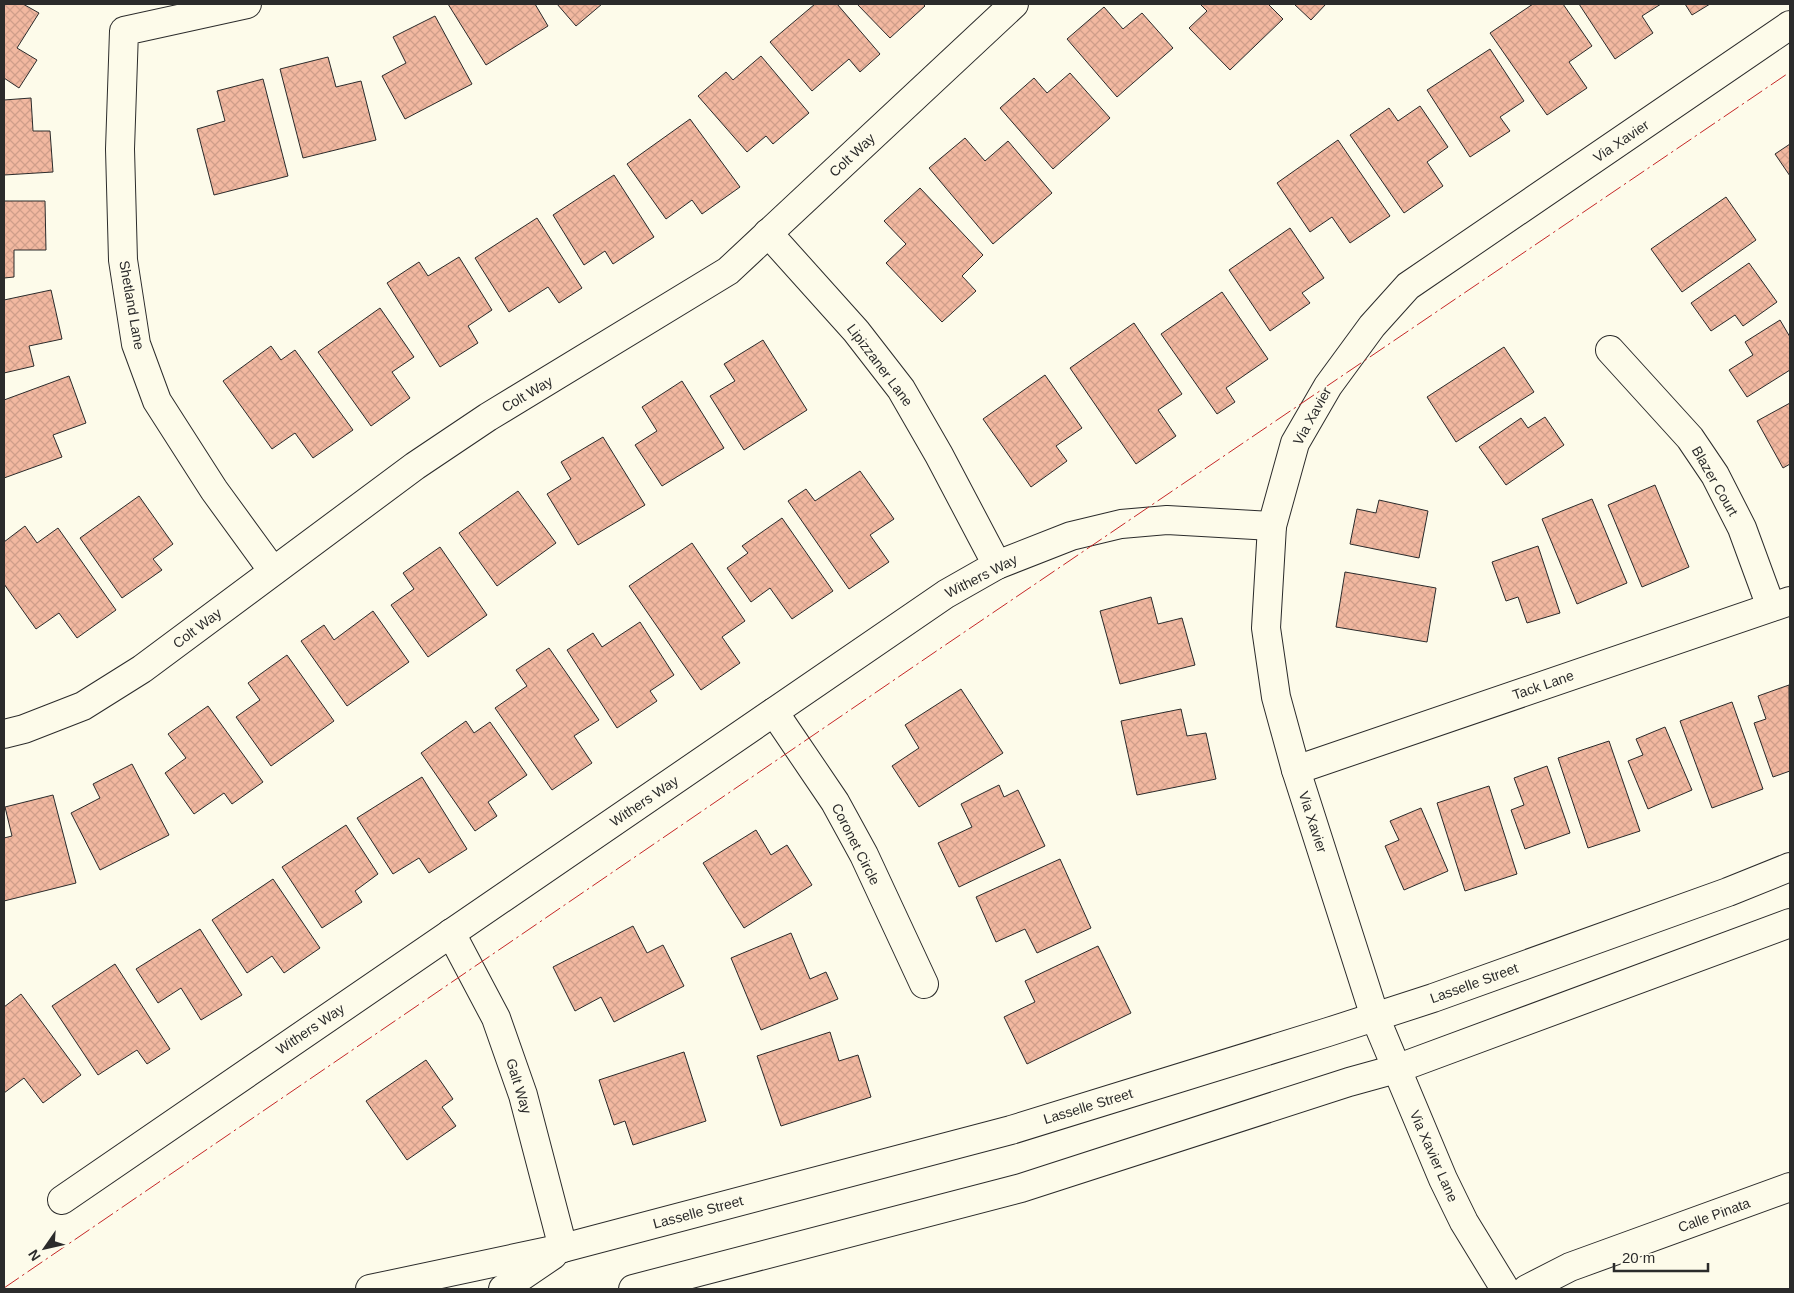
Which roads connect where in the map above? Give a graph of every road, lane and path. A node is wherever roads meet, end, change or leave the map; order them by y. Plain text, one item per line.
1 (247, 4) edge
2 (1014, 4) edge
3 (1790, 26) edge
4 (768, 234) junction
5 (1610, 350) dead end
6 (1272, 526) junction
7 (997, 565) junction
8 (273, 571) junction
9 (1781, 604) edge
10 (774, 712) junction
11 (4, 734) edge
12 (1296, 770) junction
13 (1790, 867) edge
14 (1790, 923) edge
15 (451, 933) junction
16 (924, 984) dead end
17 (1375, 1017) junction
18 (1396, 1069) junction
19 (1790, 1187) edge
20 (62, 1200) dead end
21 (563, 1248) junction
22 (370, 1289) edge
23 (503, 1289) edge
24 (633, 1289) edge
25 (1505, 1289) edge
26 (1527, 1289) edge

1 - 8 street, Shetland Lane
2 - 4 street, Colt Way
3 - 6 street, Via Xavier
4 - 7 street, Lipizzaner Lane
4 - 8 street, Colt Way
5 - 9 street, Blazer Court
6 - 7 street, Withers Way
6 - 12 street, Via Xavier
7 - 10 street, Withers Way
8 - 11 street, Colt Way
9 - 12 street, Tack Lane
10 - 15 street, Withers Way
10 - 16 street, Coronet Circle
12 - 17 street, Via Xavier
13 - 17 street, Lasselle Street
14 - 18 street
15 - 20 street, Withers Way
15 - 21 street, Galt Way
17 - 18 street, Via Xavier Lane
17 - 21 street, Lasselle Street
18 - 24 street
18 - 25 street, Via Xavier Lane
19 - 26 street, Calle Pinata
21 - 22 street, Lasselle Street
21 - 23 street

